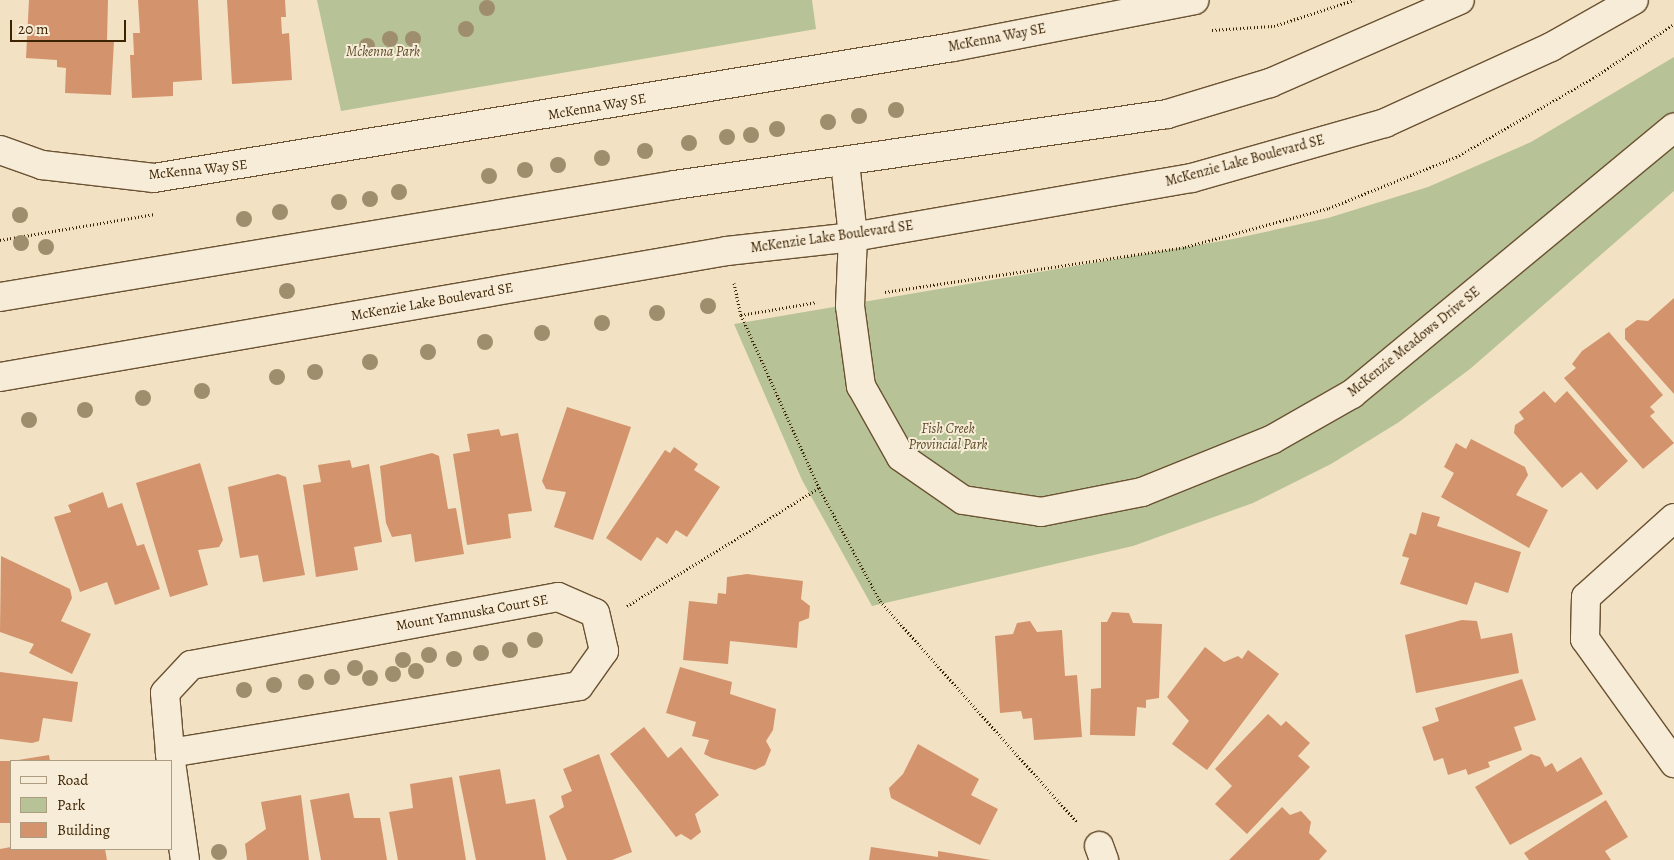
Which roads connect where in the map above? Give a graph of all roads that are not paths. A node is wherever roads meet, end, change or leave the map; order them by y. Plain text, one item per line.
1 (1194, 0) edge
2 (1460, 0) edge
3 (1634, 0) edge
4 (1674, 128) edge
5 (0, 150) edge
6 (845, 162) junction
7 (853, 237) junction
8 (0, 297) edge
9 (0, 377) edge
10 (1674, 518) edge
11 (171, 759) edge
12 (1674, 763) edge
13 (172, 766) edge
14 (186, 860) edge

1 - 5 street, McKenna Way SE
2 - 6 street
3 - 7 street, McKenzie Lake Boulevard SE
4 - 7 street, McKenzie Meadows Drive SE
6 - 7 street, McKenzie Meadows Drive SE
6 - 8 street
7 - 9 street, McKenzie Lake Boulevard SE
10 - 12 street
11 - 11 street, Mount Yamnuska Court SE
13 - 14 street, Mount Yamnuska Court SE

